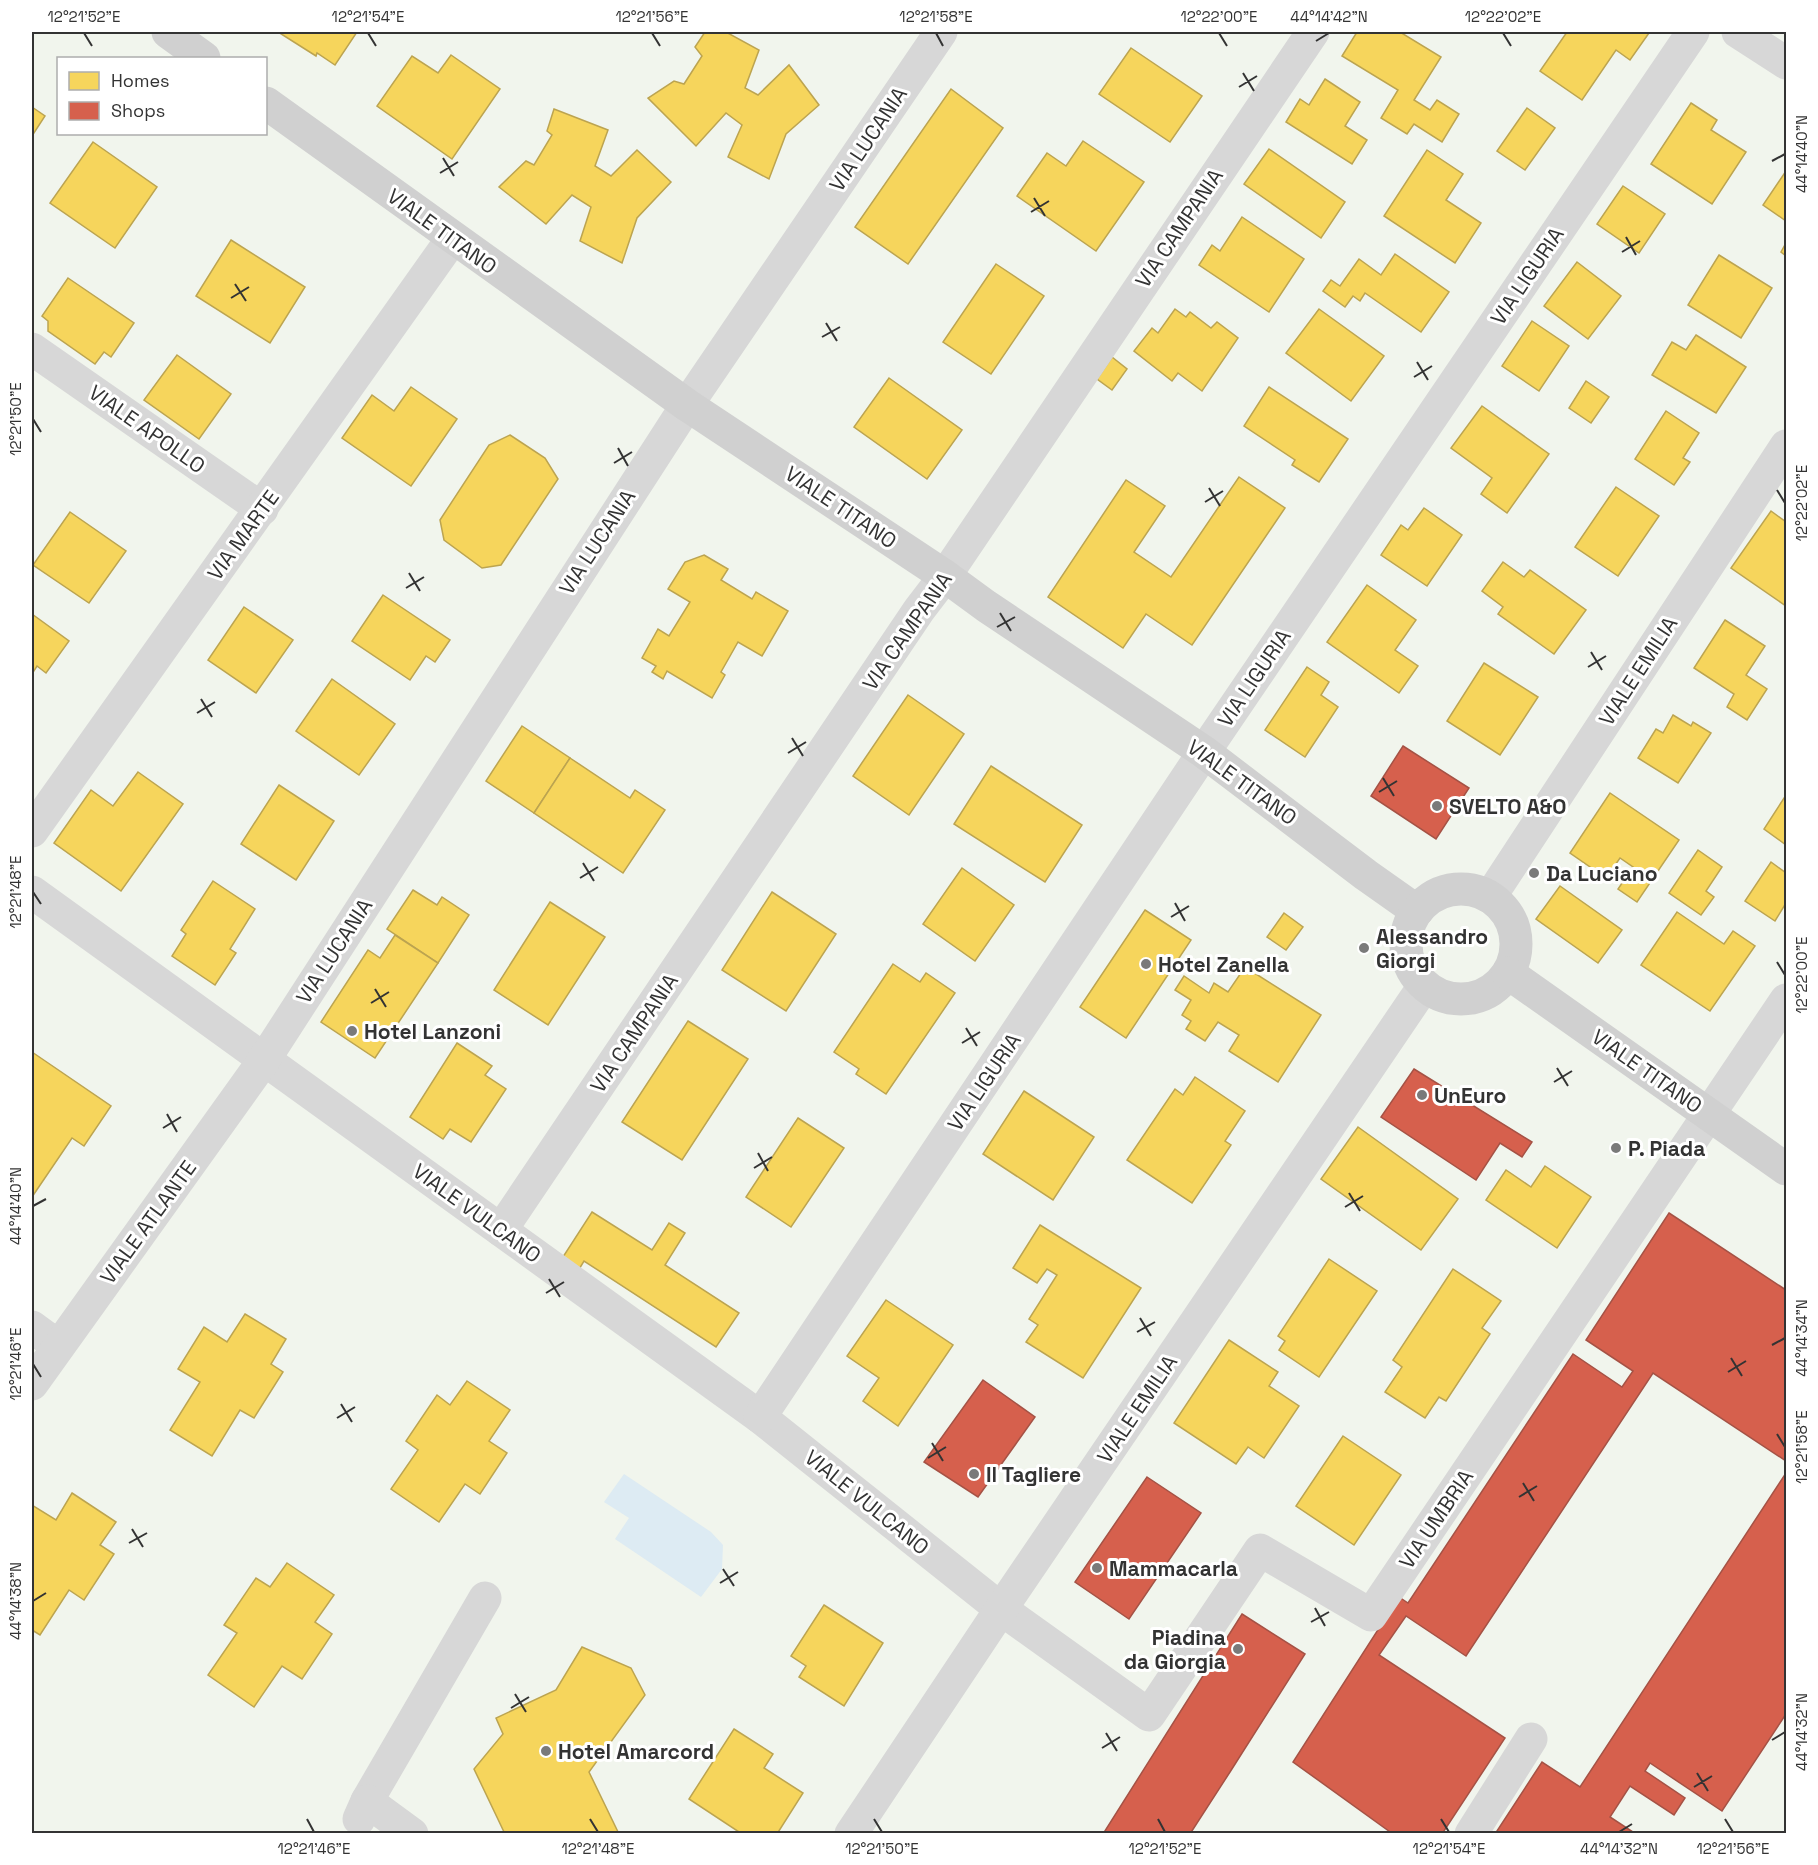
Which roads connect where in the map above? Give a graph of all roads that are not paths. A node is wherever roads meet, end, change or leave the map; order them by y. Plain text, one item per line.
1 (941, 32) edge
2 (1312, 32) edge
3 (1693, 32) edge
4 (1738, 32) edge
5 (1786, 63) edge
6 (267, 104) edge
7 (452, 239) junction
8 (32, 349) edge
9 (687, 405) junction
10 (1786, 446) edge
11 (262, 509) junction
12 (945, 576) junction
13 (1204, 752) junction
14 (32, 831) edge
15 (32, 892) edge
16 (1490, 897) junction
17 (1417, 910) junction
18 (1508, 973) junction
19 (1424, 986) junction
20 (1786, 1000) edge
21 (264, 1060) junction
22 (1709, 1114) junction
23 (1786, 1169) edge
24 (501, 1230) junction
25 (32, 1327) edge
26 (58, 1346) junction
27 (32, 1384) edge
28 (760, 1417) junction
29 (485, 1598) dead end
30 (1001, 1609) junction
31 (1531, 1739) dead end
32 (412, 1833) edge
33 (851, 1833) edge
34 (1471, 1833) edge

1 - 9 street, VIA LUCANIA
2 - 12 street, VIA CAMPANIA
3 - 13 street, VIA LIGURIA
4 - 5 street
6 - 7 street, VIALE TITANO
7 - 9 street, VIALE TITANO
7 - 11 street, VIA MARTE
8 - 11 street, VIALE APOLLO
9 - 12 street, VIALE TITANO
9 - 21 street, VIA LUCANIA
10 - 16 street, VIALE EMILIA
11 - 14 street, VIA MARTE
12 - 13 street, VIALE TITANO
12 - 24 street, VIA CAMPANIA
13 - 17 street, VIALE TITANO
13 - 28 street, VIA LIGURIA
15 - 21 street, VIALE VULCANO
16 - 17 street
16 - 18 street
17 - 19 street
18 - 19 street
18 - 22 street, VIALE TITANO
19 - 30 street, VIALE EMILIA
20 - 22 street, VIA UMBRIA
21 - 24 street, VIALE VULCANO
21 - 26 street, VIALE ATLANTE
22 - 23 street, VIALE TITANO
22 - 30 street, VIA UMBRIA
24 - 28 street, VIALE VULCANO
25 - 26 street
26 - 27 street, VIALE ATLANTE
28 - 30 street, VIALE VULCANO
29 - 32 street
30 - 33 street, VIALE EMILIA
31 - 34 street

